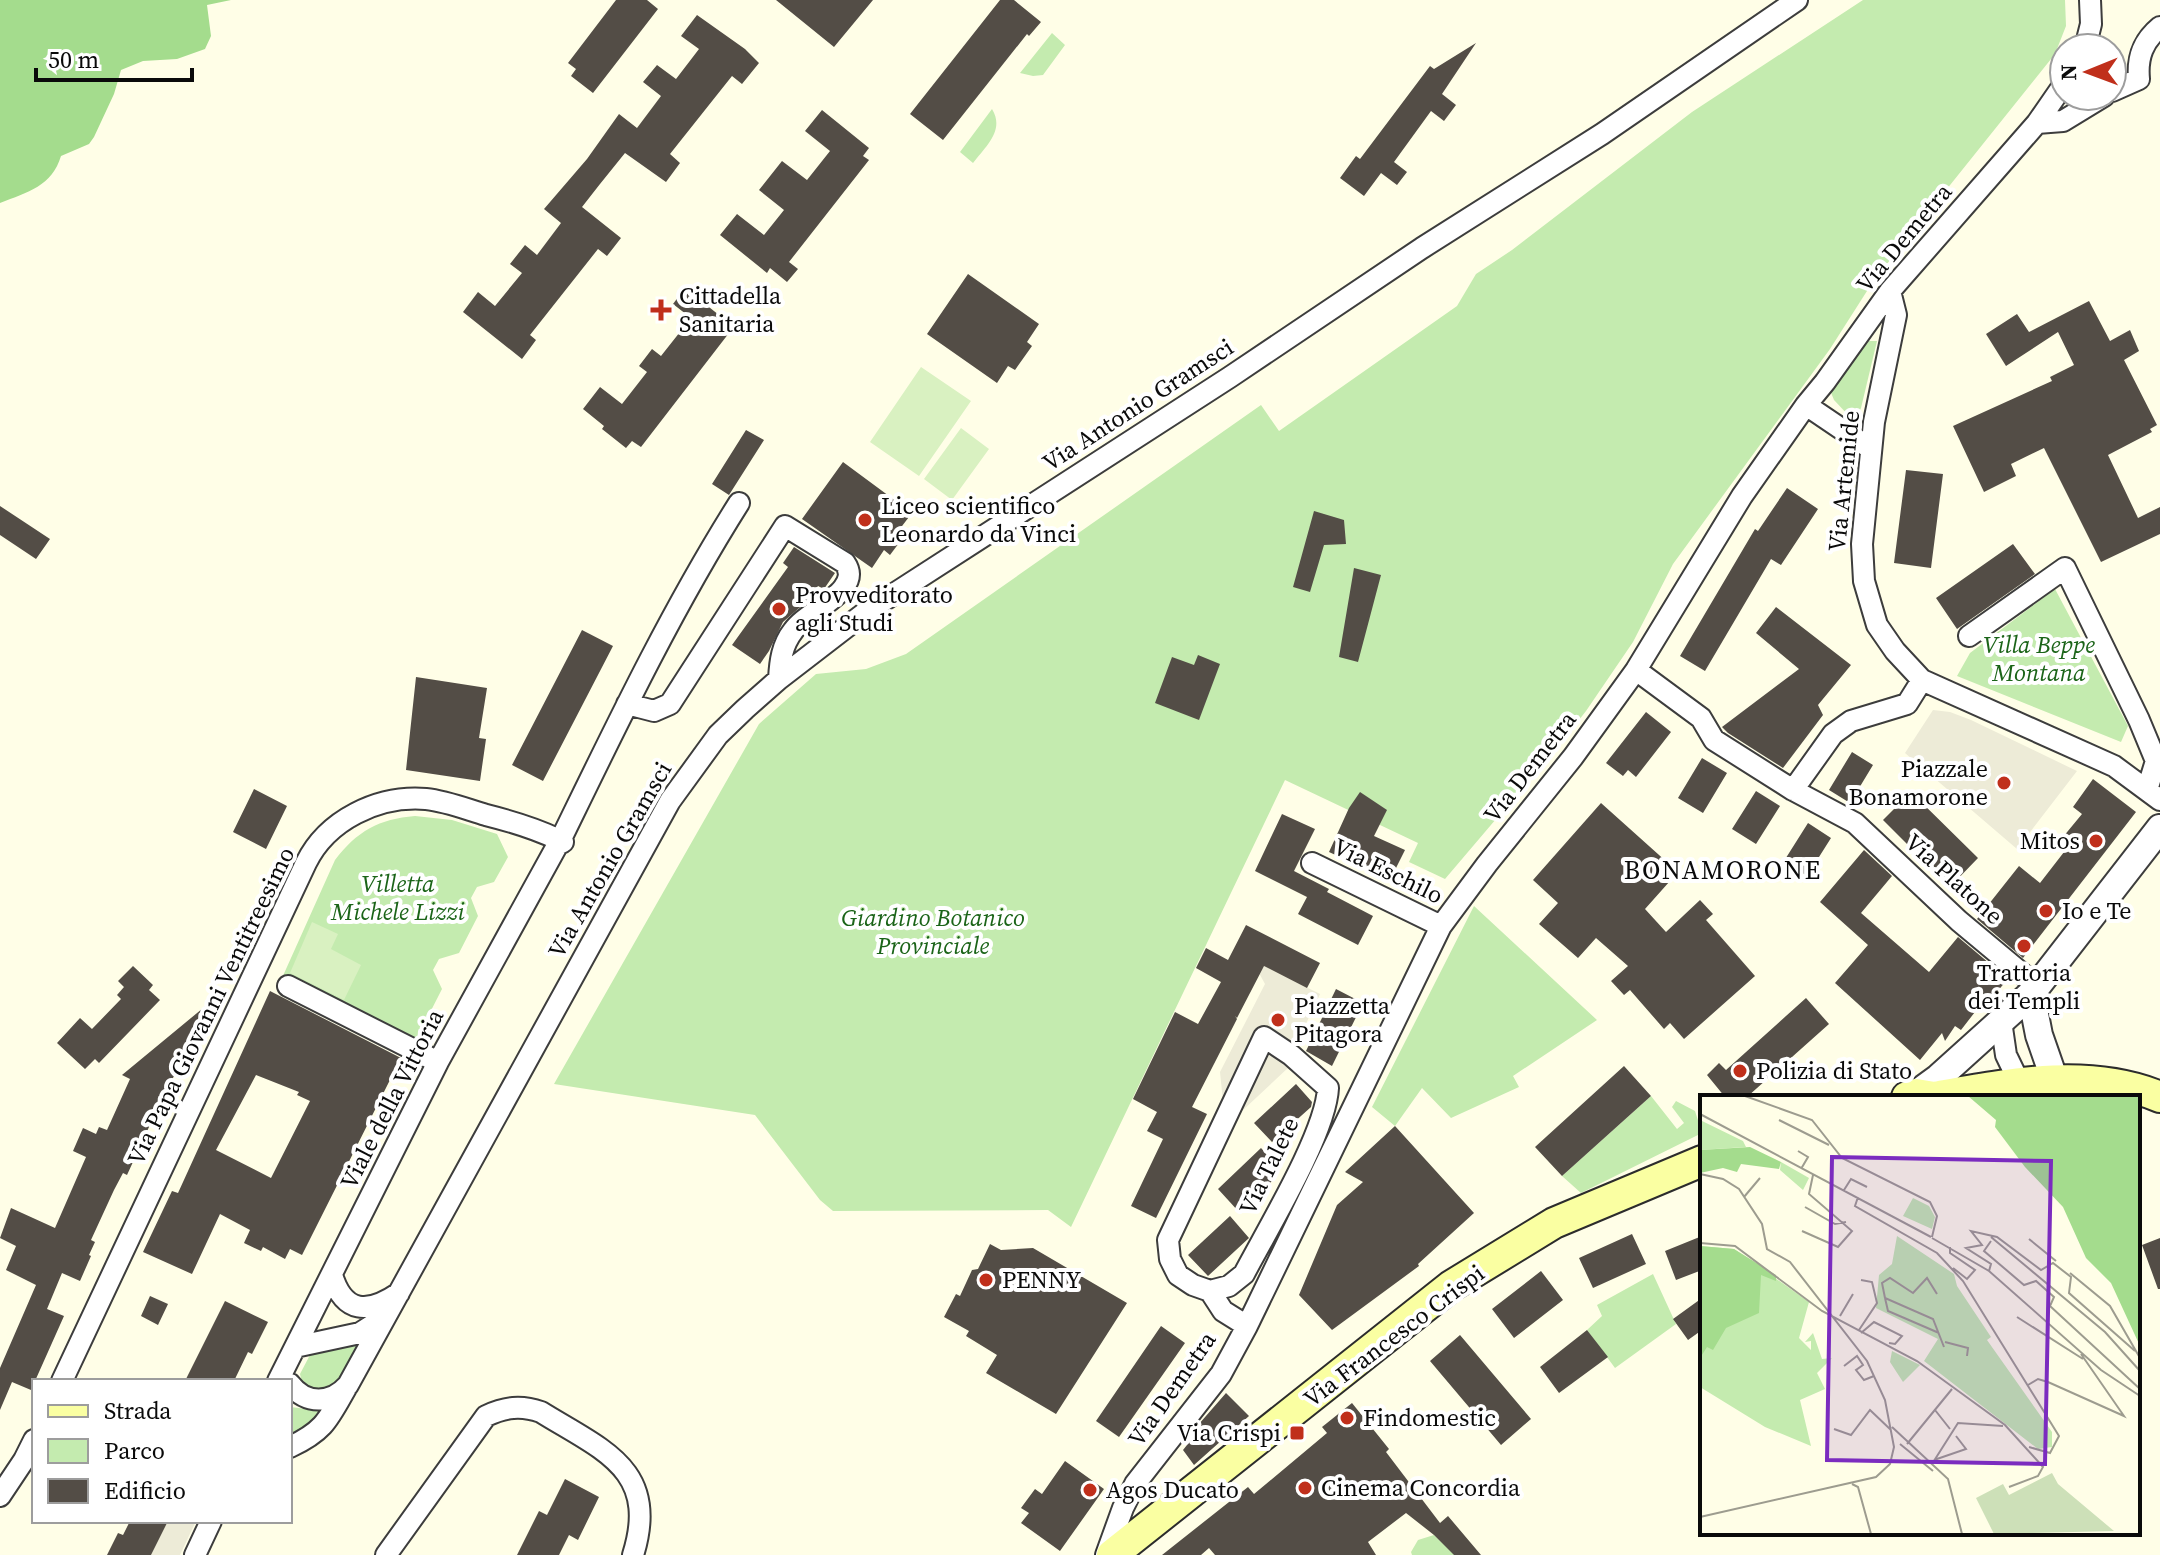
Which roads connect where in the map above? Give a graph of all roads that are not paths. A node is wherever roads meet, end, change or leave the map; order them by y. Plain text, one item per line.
1 (1797, 0) edge
2 (2090, 0) edge
3 (2160, 27) edge
4 (2089, 32) edge
5 (2128, 84) edge
6 (2048, 107) edge
7 (2078, 112) edge
8 (2037, 123) junction
9 (1890, 291) junction
10 (1806, 405) junction
11 (1871, 449) junction
12 (739, 503) dead end
13 (1969, 636) dead end
14 (1636, 670) junction
15 (779, 679) junction
16 (1922, 680) junction
17 (627, 704) junction
18 (1793, 790) junction
19 (2153, 795) edge
20 (2160, 828) edge
21 (559, 840) junction
22 (1312, 863) dead end
23 (1441, 926) junction
24 (288, 986) dead end
25 (2034, 990) junction
26 (2001, 1021) junction
27 (438, 1062) junction
28 (2055, 1081) junction
29 (2020, 1084) junction
30 (1923, 1095) edge
31 (1930, 1095) edge
32 (2160, 1097) edge
33 (1700, 1162) edge
34 (332, 1275) junction
35 (1210, 1291) junction
36 (399, 1293) junction
37 (386, 1316) junction
38 (1247, 1326) junction
39 (295, 1347) junction
40 (285, 1378) edge
41 (63, 1379) edge
42 (292, 1385) edge
43 (348, 1385) junction
44 (32, 1444) edge
45 (292, 1446) edge
46 (0, 1496) edge
47 (210, 1523) edge
48 (195, 1555) edge
49 (386, 1555) edge
50 (633, 1555) edge
51 (1106, 1555) edge
52 (1112, 1555) edge

1 - 15 street, Via Antonio Gramsci
2 - 4 street
3 - 5 street
6 - 8 street
7 - 8 street
8 - 9 street, Via Demetra
9 - 10 street, Via Demetra
9 - 11 street, Via Artemide
10 - 11 street
10 - 14 street, Via Demetra
11 - 16 street, Via Artemide
12 - 17 street, Viale della Vittoria
13 - 19 street
14 - 18 street, Via Platone
14 - 23 street, Via Demetra
15 - 17 street
15 - 36 street, Via Antonio Gramsci
16 - 18 street
16 - 19 street, Via Artemide
17 - 21 street, Viale della Vittoria
18 - 25 street, Via Platone
20 - 25 street
21 - 27 street, Viale della Vittoria
21 - 41 street, Via Papa Giovanni Ventitreesimo
22 - 23 street, Via Eschilo
23 - 38 street, Via Demetra
24 - 27 street
25 - 26 street
25 - 28 street
26 - 29 street
26 - 30 street
27 - 34 street, Viale della Vittoria
28 - 29 main road
28 - 32 main road
29 - 31 main road
33 - 52 main road, Via Francesco Crispi
34 - 36 street
34 - 39 street, Viale della Vittoria
35 - 35 street, Via Talete
35 - 38 street
36 - 37 street, Via Antonio Gramsci
37 - 39 street
37 - 43 street, Via Antonio Gramsci
38 - 51 street, Via Demetra
39 - 40 street, Viale della Vittoria
42 - 43 street
43 - 45 street, Via Antonio Gramsci
44 - 46 street
47 - 48 street
49 - 50 street

